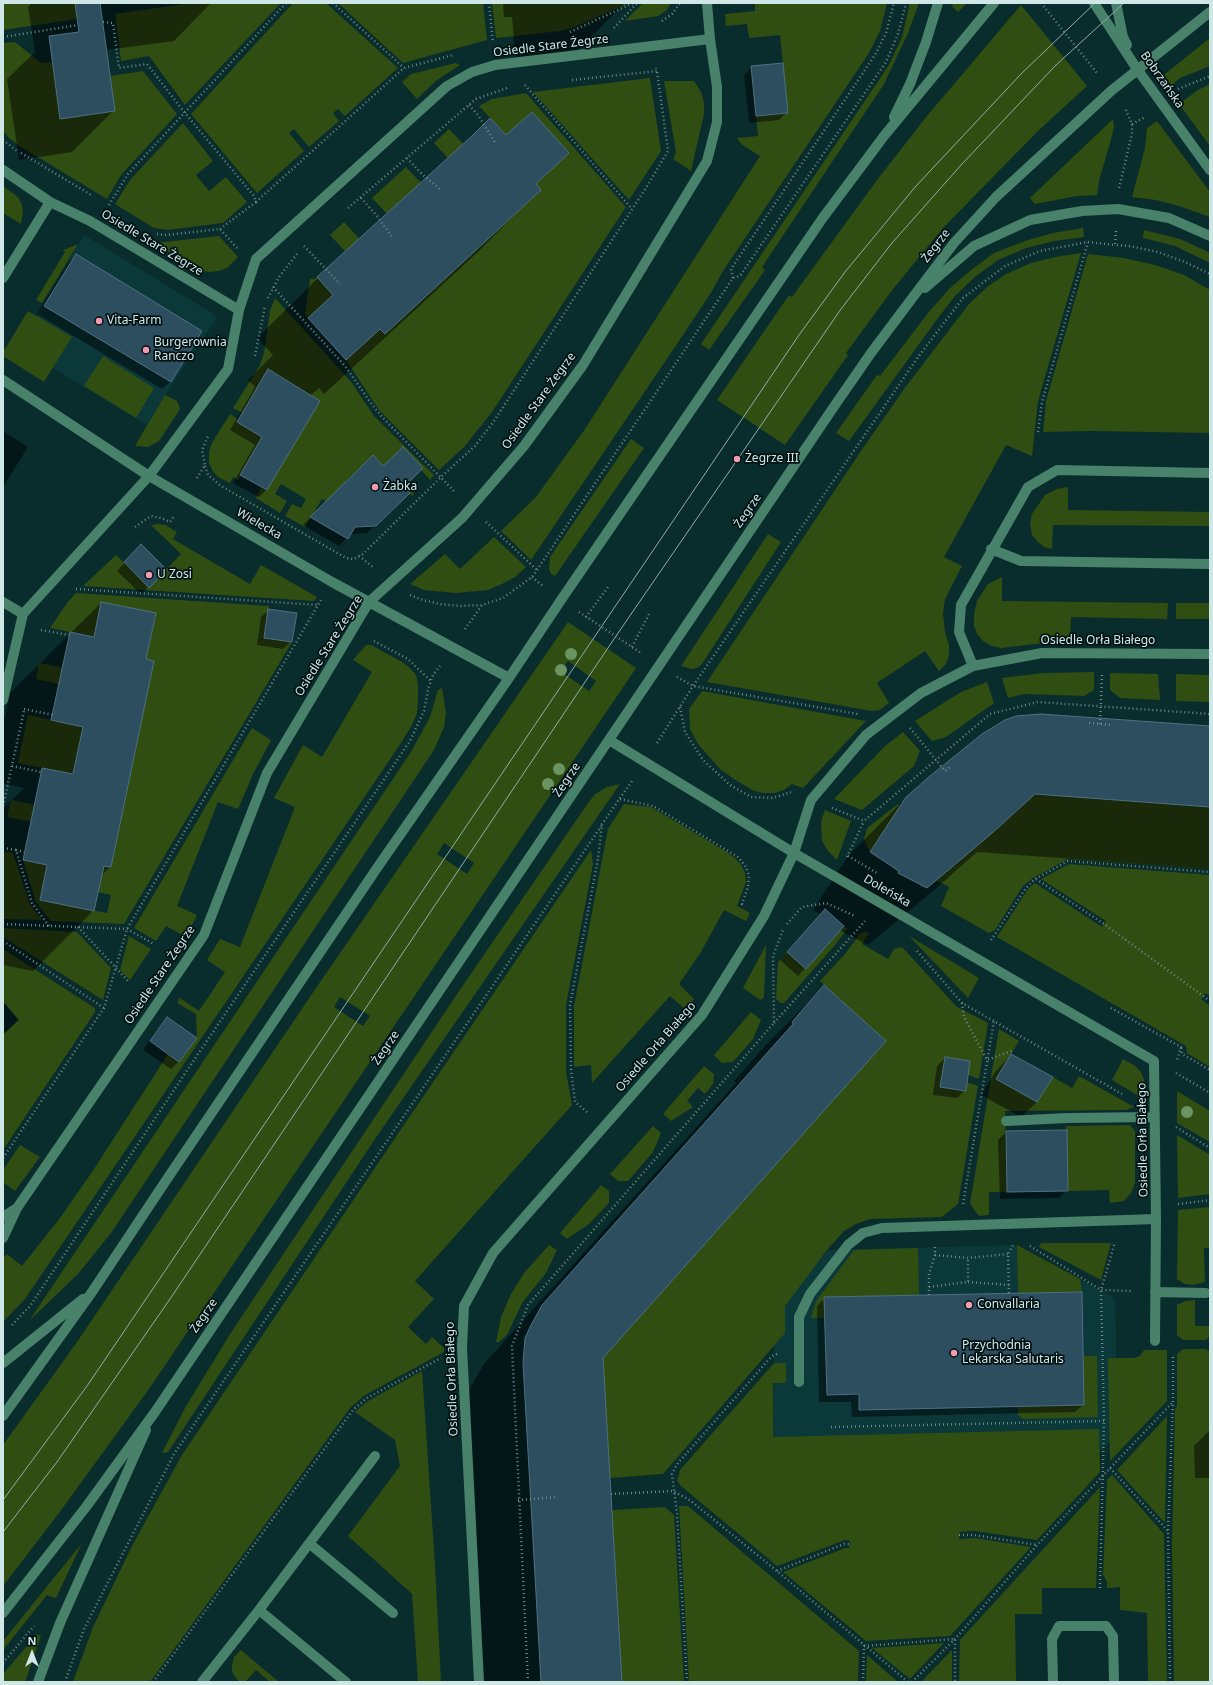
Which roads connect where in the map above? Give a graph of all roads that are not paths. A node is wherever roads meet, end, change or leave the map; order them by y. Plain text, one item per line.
1 (707, 3) edge
2 (938, 3) edge
3 (994, 3) edge
4 (1094, 3) edge
5 (1116, 3) edge
6 (1210, 12) edge
7 (710, 39) junction
8 (1137, 69) junction
9 (884, 136) junction
10 (3, 170) edge
11 (1210, 170) edge
12 (50, 202) junction
13 (1210, 236) edge
14 (3, 278) edge
15 (910, 301) junction
16 (239, 310) junction
17 (3, 380) edge
18 (1210, 473) edge
19 (149, 476) junction
20 (991, 549) junction
21 (1210, 564) edge
22 (3, 602) edge
23 (369, 602) junction
24 (23, 614) junction
25 (1210, 654) edge
26 (973, 666) junction
27 (509, 678) junction
28 (3, 700) edge
29 (609, 740) junction
30 (794, 853) junction
31 (1154, 1061) joint
32 (1156, 1117) junction
33 (1006, 1122) dead end
34 (17, 1208) junction
35 (3, 1217) edge
36 (1156, 1219) junction
37 (3, 1238) edge
38 (92, 1292) junction
39 (1156, 1292) junction
40 (1206, 1293) dead end
41 (1155, 1341) dead end
42 (3, 1363) edge
43 (799, 1382) dead end
44 (155, 1412) junction
45 (3, 1416) edge
46 (376, 1456) dead end
47 (310, 1544) junction
48 (259, 1610) junction
49 (3, 1613) edge
50 (393, 1613) dead end
51 (205, 1681) edge
52 (38, 1682) edge
53 (346, 1682) edge
54 (479, 1682) edge
55 (1053, 1682) edge
56 (1114, 1682) edge

1 - 7 street, Osiedle Stare Żegrze
2 - 9 street
3 - 9 street
4 - 8 street, Bobrzańska
5 - 8 street
6 - 8 street, Żegrze
7 - 16 street, Osiedle Stare Żegrze
7 - 23 street, Osiedle Stare Żegrze
8 - 11 street, Bobrzańska
8 - 15 street, Żegrze
9 - 27 street
10 - 12 street, Osiedle Stare Żegrze
12 - 14 street
12 - 16 street, Osiedle Stare Żegrze
13 - 15 street
15 - 29 street, Żegrze
16 - 19 street, Osiedle Stare Żegrze
17 - 19 street, Wielecka
18 - 20 street
19 - 23 street, Wielecka
19 - 24 street, Osiedle Stare Żegrze
20 - 21 street
20 - 26 street
22 - 24 street
23 - 27 street, Wielecka
23 - 34 street, Osiedle Stare Żegrze
24 - 28 street, Osiedle Stare Żegrze
25 - 26 street, Osiedle Orła Białego
26 - 30 street, Osiedle Orła Białego
27 - 38 street
29 - 30 street, Doleńska
29 - 44 street, Żegrze
30 - 31 street, Doleńska
30 - 54 street, Osiedle Orła Białego
31 - 32 street, Osiedle Orła Białego
32 - 33 street
32 - 36 street, Osiedle Orła Białego
34 - 35 street, Osiedle Stare Żegrze
34 - 37 street, Osiedle Stare Żegrze
36 - 39 street, Osiedle Orła Białego
36 - 43 street
38 - 42 street
38 - 45 street
39 - 40 street
39 - 41 street, Osiedle Orła Białego
44 - 49 street, Żegrze
44 - 52 street
46 - 47 street
47 - 48 street
47 - 50 street
48 - 51 street
48 - 53 street
55 - 56 street

